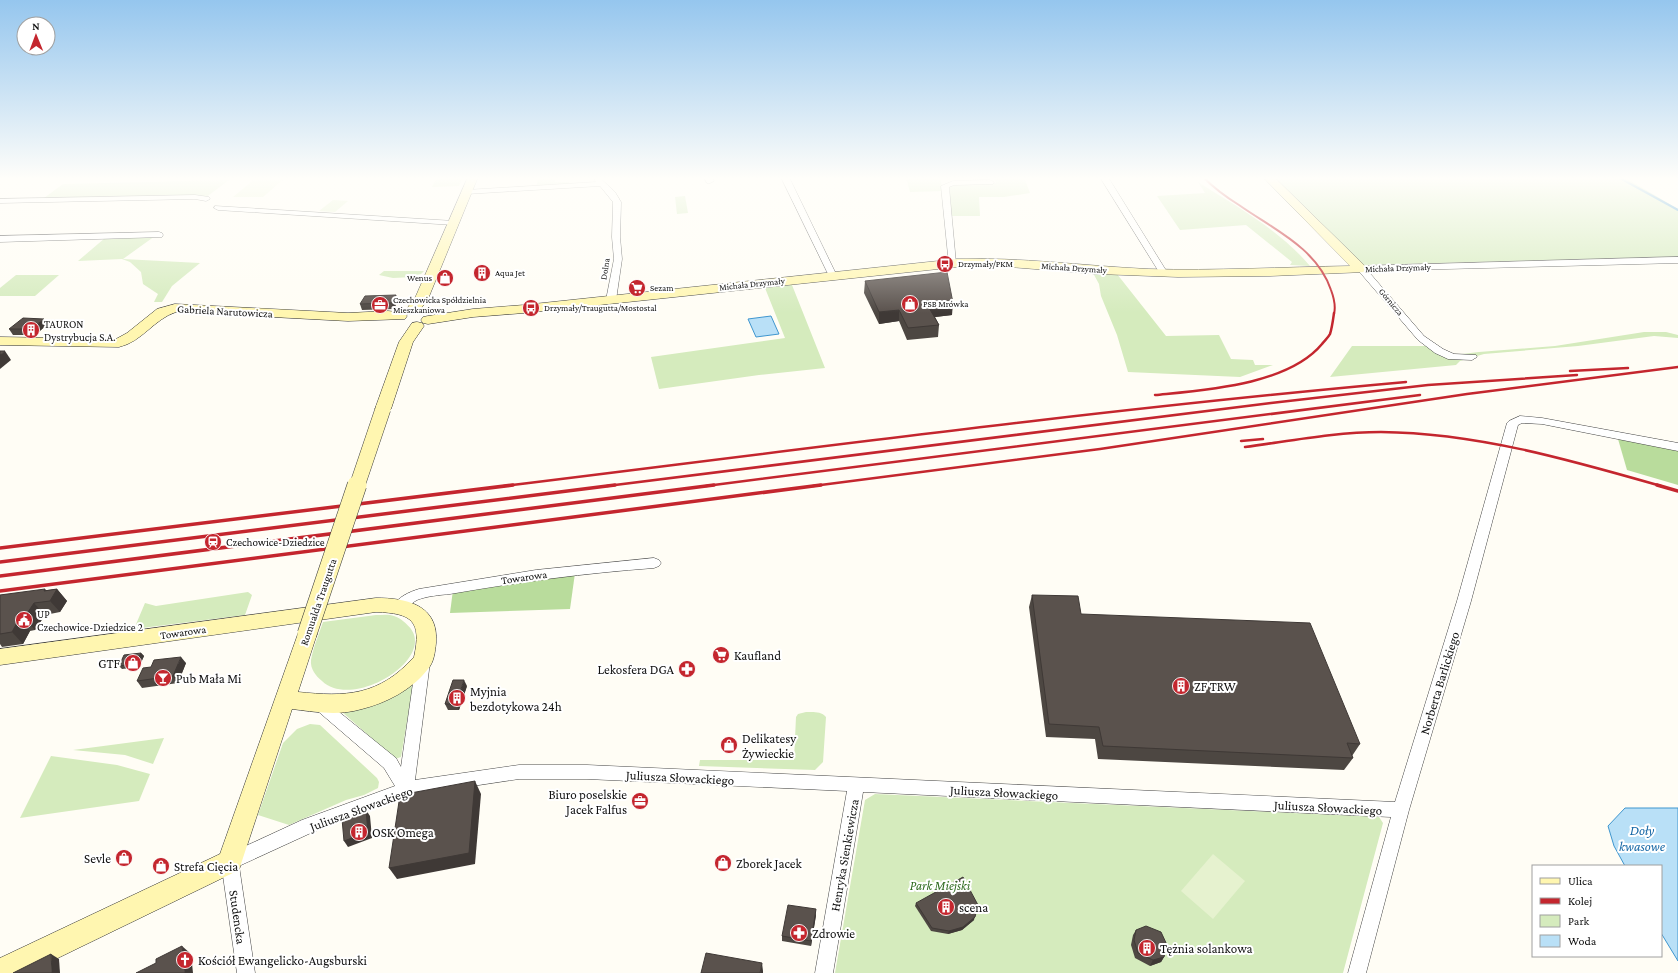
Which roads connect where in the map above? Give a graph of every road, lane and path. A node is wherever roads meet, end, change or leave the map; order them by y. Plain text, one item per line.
1 (445, 222) edge
2 (616, 222) edge
3 (807, 222) edge
4 (948, 222) edge
5 (1132, 222) edge
6 (1314, 222) edge
7 (454, 223) joint
8 (159, 235) dead end
9 (0, 239) edge
10 (1678, 260) edge
11 (952, 263) junction
12 (1361, 269) junction
13 (1163, 272) junction
14 (832, 276) junction
15 (611, 300) junction
16 (415, 316) junction
17 (0, 340) edge
18 (1472, 357) dead end
19 (1678, 447) edge
20 (654, 563) dead end
21 (398, 607) junction
22 (0, 657) edge
23 (423, 660) junction
24 (286, 700) junction
25 (318, 702) junction
26 (856, 785) junction
27 (406, 789) junction
28 (1401, 810) junction
29 (230, 862) junction
30 (0, 972) edge
31 (246, 973) edge
32 (824, 973) edge
33 (1358, 973) edge

1 - 7 street
2 - 15 street, Dolna
3 - 14 street
4 - 11 street
5 - 13 street
6 - 12 street, Górnicza
7 - 16 street
8 - 9 street
10 - 12 street, Michała Drzymały
11 - 13 street, Michała Drzymały
11 - 14 street, Michała Drzymały
12 - 13 street, Michała Drzymały
12 - 18 street, Górnicza
14 - 15 street, Michała Drzymały
15 - 16 street, Michała Drzymały
16 - 17 street, Gabriela Narutowicza
16 - 24 street, Romualda Traugutta, bridge
19 - 28 street, Norberta Barlickiego
20 - 21 street, Towarowa
21 - 22 street, Towarowa
21 - 23 street, Towarowa
23 - 25 street
23 - 27 street
24 - 25 street
24 - 29 street, Romualda Traugutta
25 - 27 street
26 - 27 street, Juliusza Słowackiego
26 - 28 street, Juliusza Słowackiego
26 - 32 street, Henryka Sienkiewicza
27 - 29 street, Juliusza Słowackiego
28 - 33 street, Norberta Barlickiego
29 - 30 street, Juliusza Słowackiego
29 - 31 street, Studencka

